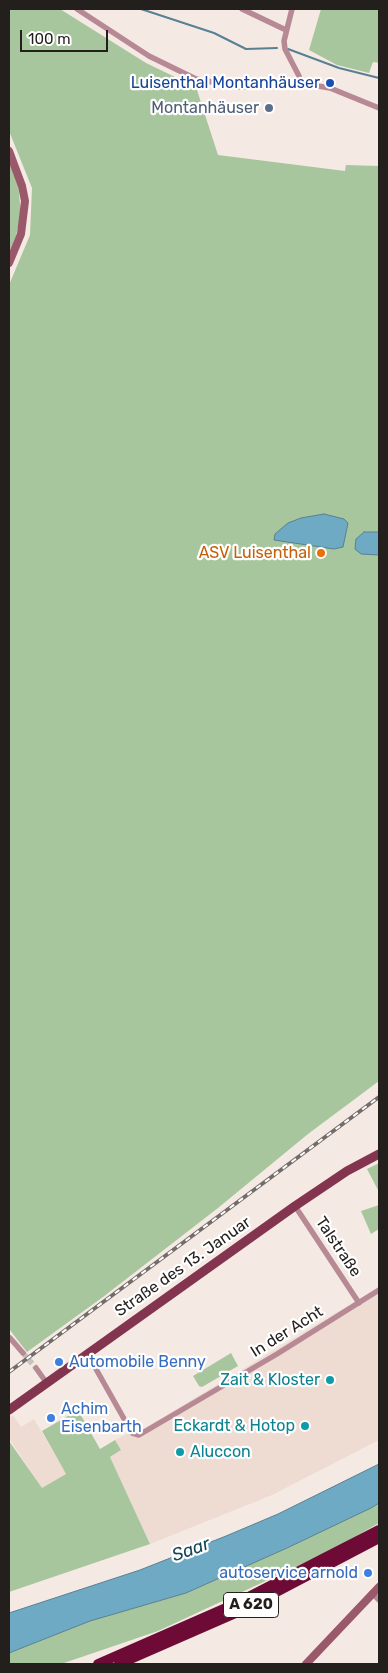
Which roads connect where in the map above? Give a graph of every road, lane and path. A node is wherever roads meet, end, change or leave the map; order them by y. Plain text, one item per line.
1 (77, 9) edge
2 (242, 9) edge
3 (292, 9) edge
4 (286, 30) junction
5 (301, 86) junction
6 (379, 108) edge
7 (9, 151) edge
8 (9, 263) edge
9 (379, 1154) edge
10 (295, 1206) junction
11 (379, 1290) edge
12 (359, 1303) junction
13 (10, 1338) dead end
14 (23, 1353) tunnel mouth
15 (87, 1353) junction
16 (36, 1368) tunnel mouth
17 (46, 1382) junction
18 (9, 1410) edge
19 (379, 1530) edge
20 (379, 1538) edge
21 (379, 1587) edge
22 (372, 1593) junction
23 (379, 1600) edge
24 (98, 1664) edge
25 (119, 1664) edge
26 (306, 1664) edge

1 - 5 street
2 - 4 street
3 - 4 street
4 - 5 street
5 - 6 street
7 - 8 street
9 - 10 main road, Straße des 13. Januar
10 - 12 street, Talstraße
10 - 15 main road, Straße des 13. Januar
11 - 12 street, In der Acht
12 - 15 street, In der Acht
13 - 14 street
15 - 17 main road, Straße des 13. Januar
16 - 17 street
17 - 18 main road, Straße des 13. Januar
19 - 24 highway, A 620
20 - 25 highway, A 620
21 - 22 street
22 - 23 street
22 - 26 street

